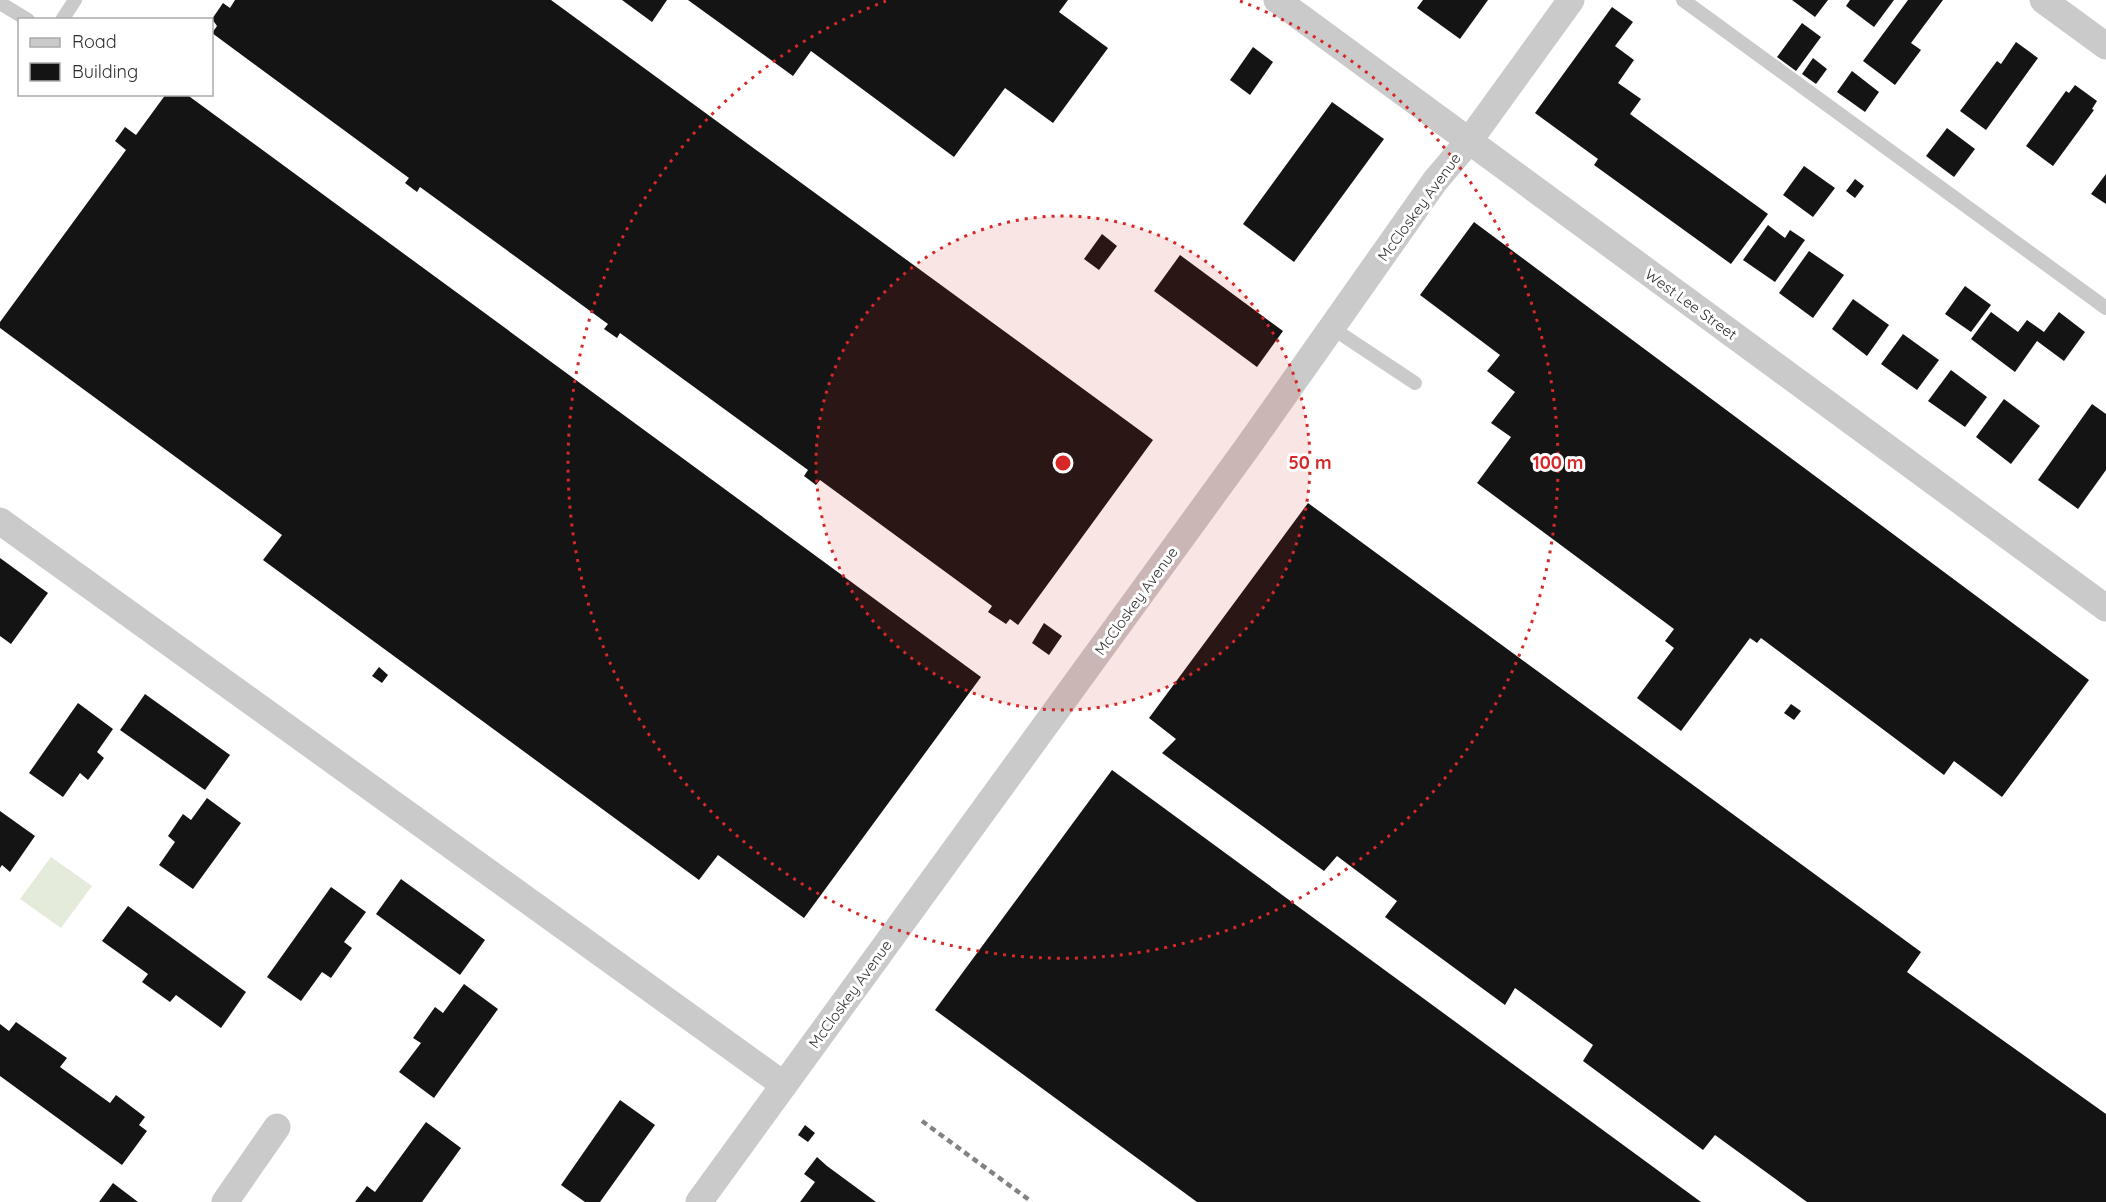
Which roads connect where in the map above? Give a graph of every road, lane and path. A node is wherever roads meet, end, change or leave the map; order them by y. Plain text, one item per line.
1 (75, 0) edge
2 (1277, 0) edge
3 (1571, 0) edge
4 (1683, 0) edge
5 (2043, 0) edge
6 (0, 3) edge
7 (25, 18) edge
8 (63, 18) edge
9 (2106, 46) edge
10 (1469, 141) junction
11 (2106, 308) edge
12 (1332, 328) junction
13 (1415, 383) dead end
14 (0, 521) edge
15 (2106, 608) edge
16 (784, 1085) junction
17 (277, 1127) dead end
18 (225, 1202) edge
19 (699, 1202) edge

1 - 8 lane
2 - 10 street, West Lee Street
3 - 10 street, McCloskey Avenue
4 - 11 lane
5 - 9 street
6 - 7 lane
10 - 12 street, McCloskey Avenue
10 - 15 street, West Lee Street
12 - 13 lane
12 - 16 street, McCloskey Avenue
14 - 16 street
16 - 19 street, McCloskey Avenue
17 - 18 street

